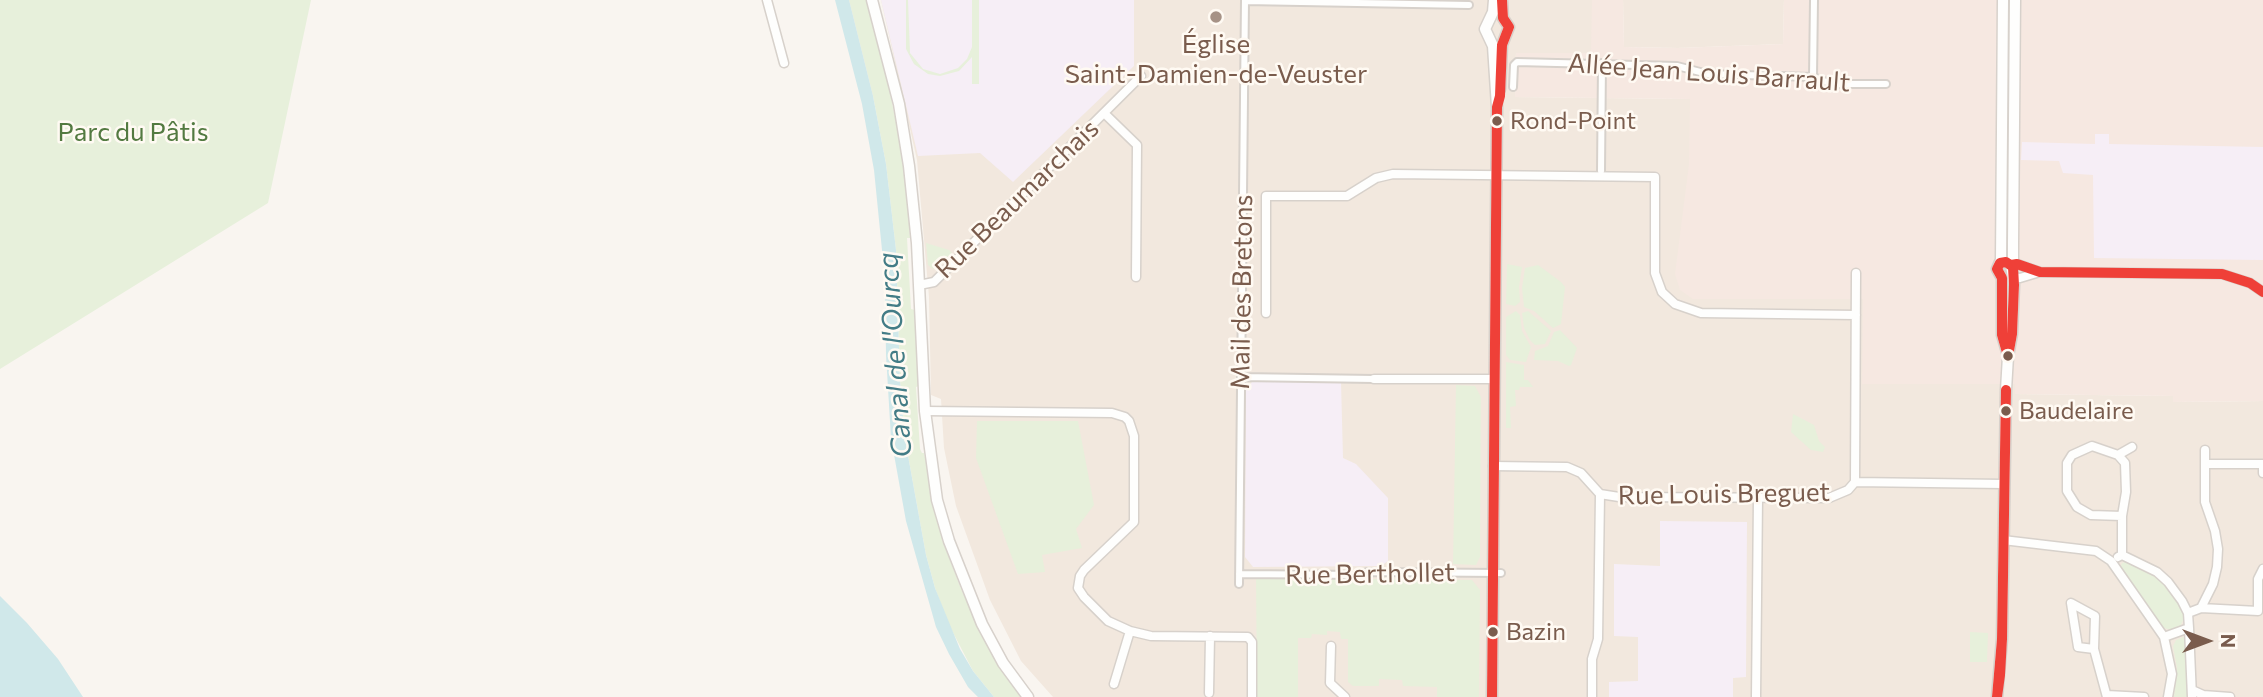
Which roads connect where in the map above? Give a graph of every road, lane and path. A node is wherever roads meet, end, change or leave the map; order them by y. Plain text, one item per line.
1 (767, 0) edge
2 (872, 0) edge
3 (1493, 0) edge
4 (1502, 0) edge
5 (1814, 0) edge
6 (2003, 0) edge
7 (2015, 0) edge
8 (2021, 0) edge
9 (1245, 1) edge
10 (1469, 5) dead end
11 (1490, 18) junction
12 (1503, 18) junction
13 (1491, 39) junction
14 (1503, 39) junction
15 (784, 63) dead end
16 (1602, 63) junction
17 (2014, 70) junction
18 (1141, 76) dead end
19 (1813, 77) junction
20 (1885, 84) dead end
21 (1513, 87) dead end
22 (1497, 107) junction
23 (1104, 113) junction
24 (1601, 171) dead end
25 (1496, 175) junction
26 (2007, 264) junction
27 (2040, 272) junction
28 (1856, 273) dead end
29 (1136, 277) dead end
30 (2007, 277) junction
31 (919, 285) junction
32 (2263, 292) edge
33 (1266, 313) dead end
34 (1856, 314) junction
35 (1241, 377) junction
36 (1374, 379) joint
37 (1494, 379) junction
38 (925, 411) junction
39 (2132, 447) dead end
40 (2205, 450) dead end
41 (2118, 456) junction
42 (2205, 464) junction
43 (1493, 466) junction
44 (2263, 473) edge
45 (1855, 482) junction
46 (2003, 484) junction
47 (1600, 494) junction
48 (1758, 498) junction
49 (2122, 516) junction
50 (2003, 540) junction
51 (2122, 555) junction
52 (2111, 561) junction
53 (2263, 569) edge
54 (1497, 573) junction
55 (1239, 575) junction
56 (1239, 584) dead end
57 (2201, 608) junction
58 (2188, 613) junction
59 (2189, 628) junction
60 (1130, 631) junction
61 (1210, 636) junction
62 (2164, 637) junction
63 (1331, 646) dead end
64 (2094, 649) junction
65 (1114, 684) dead end
66 (1209, 693) dead end
67 (2192, 693) edge
68 (2107, 696) edge
69 (1028, 697) edge
70 (1252, 697) edge
71 (1345, 697) edge
72 (1492, 697) edge
73 (1592, 697) edge
74 (1756, 697) edge
75 (1997, 697) edge
76 (2144, 697) edge
77 (2168, 697) edge
78 (2230, 697) edge

1 - 15 street
2 - 31 street
3 - 11 street
4 - 12 street
5 - 19 street
6 - 26 street
7 - 17 street
8 - 17 street
9 - 10 street
9 - 35 street, Mail des Bretons
11 - 12 street
11 - 13 street
12 - 14 street
13 - 14 street
13 - 22 street
14 - 22 street
16 - 19 street, Allée Jean Louis Barrault
16 - 21 street, Allée Jean Louis Barrault
16 - 24 street
17 - 26 street
18 - 23 street, Rue Beaumarchais
19 - 20 street, Allée Jean Louis Barrault
22 - 25 street
23 - 29 street
23 - 31 street, Rue Beaumarchais
25 - 33 street
25 - 34 street
25 - 37 street
26 - 27 street
26 - 30 street
26 - 30 street
27 - 30 street
27 - 32 street
28 - 34 street
30 - 46 street
31 - 38 street
34 - 45 street
35 - 36 street
35 - 55 street, Mail des Bretons
36 - 37 street
37 - 43 street
38 - 60 street
38 - 69 street
39 - 41 street
40 - 42 street
41 - 49 street
41 - 49 street
42 - 44 street
42 - 57 street
43 - 47 street, Rue Louis Breguet
43 - 54 street
45 - 46 street, Rue Louis Breguet
45 - 48 street, Rue Louis Breguet
46 - 50 street
47 - 48 street, Rue Louis Breguet
47 - 73 street
48 - 74 street
49 - 51 street
50 - 52 street
50 - 75 street
51 - 52 street
51 - 58 street
52 - 62 street
53 - 57 street
54 - 55 street, Rue Berthollet
54 - 72 street
55 - 56 street, Mail des Bretons
57 - 58 street
58 - 59 street
59 - 62 street
59 - 67 street
60 - 61 street
60 - 65 street
61 - 66 street
61 - 70 street
62 - 77 street
63 - 71 street
64 - 64 street
64 - 68 street
67 - 78 street
68 - 76 street

